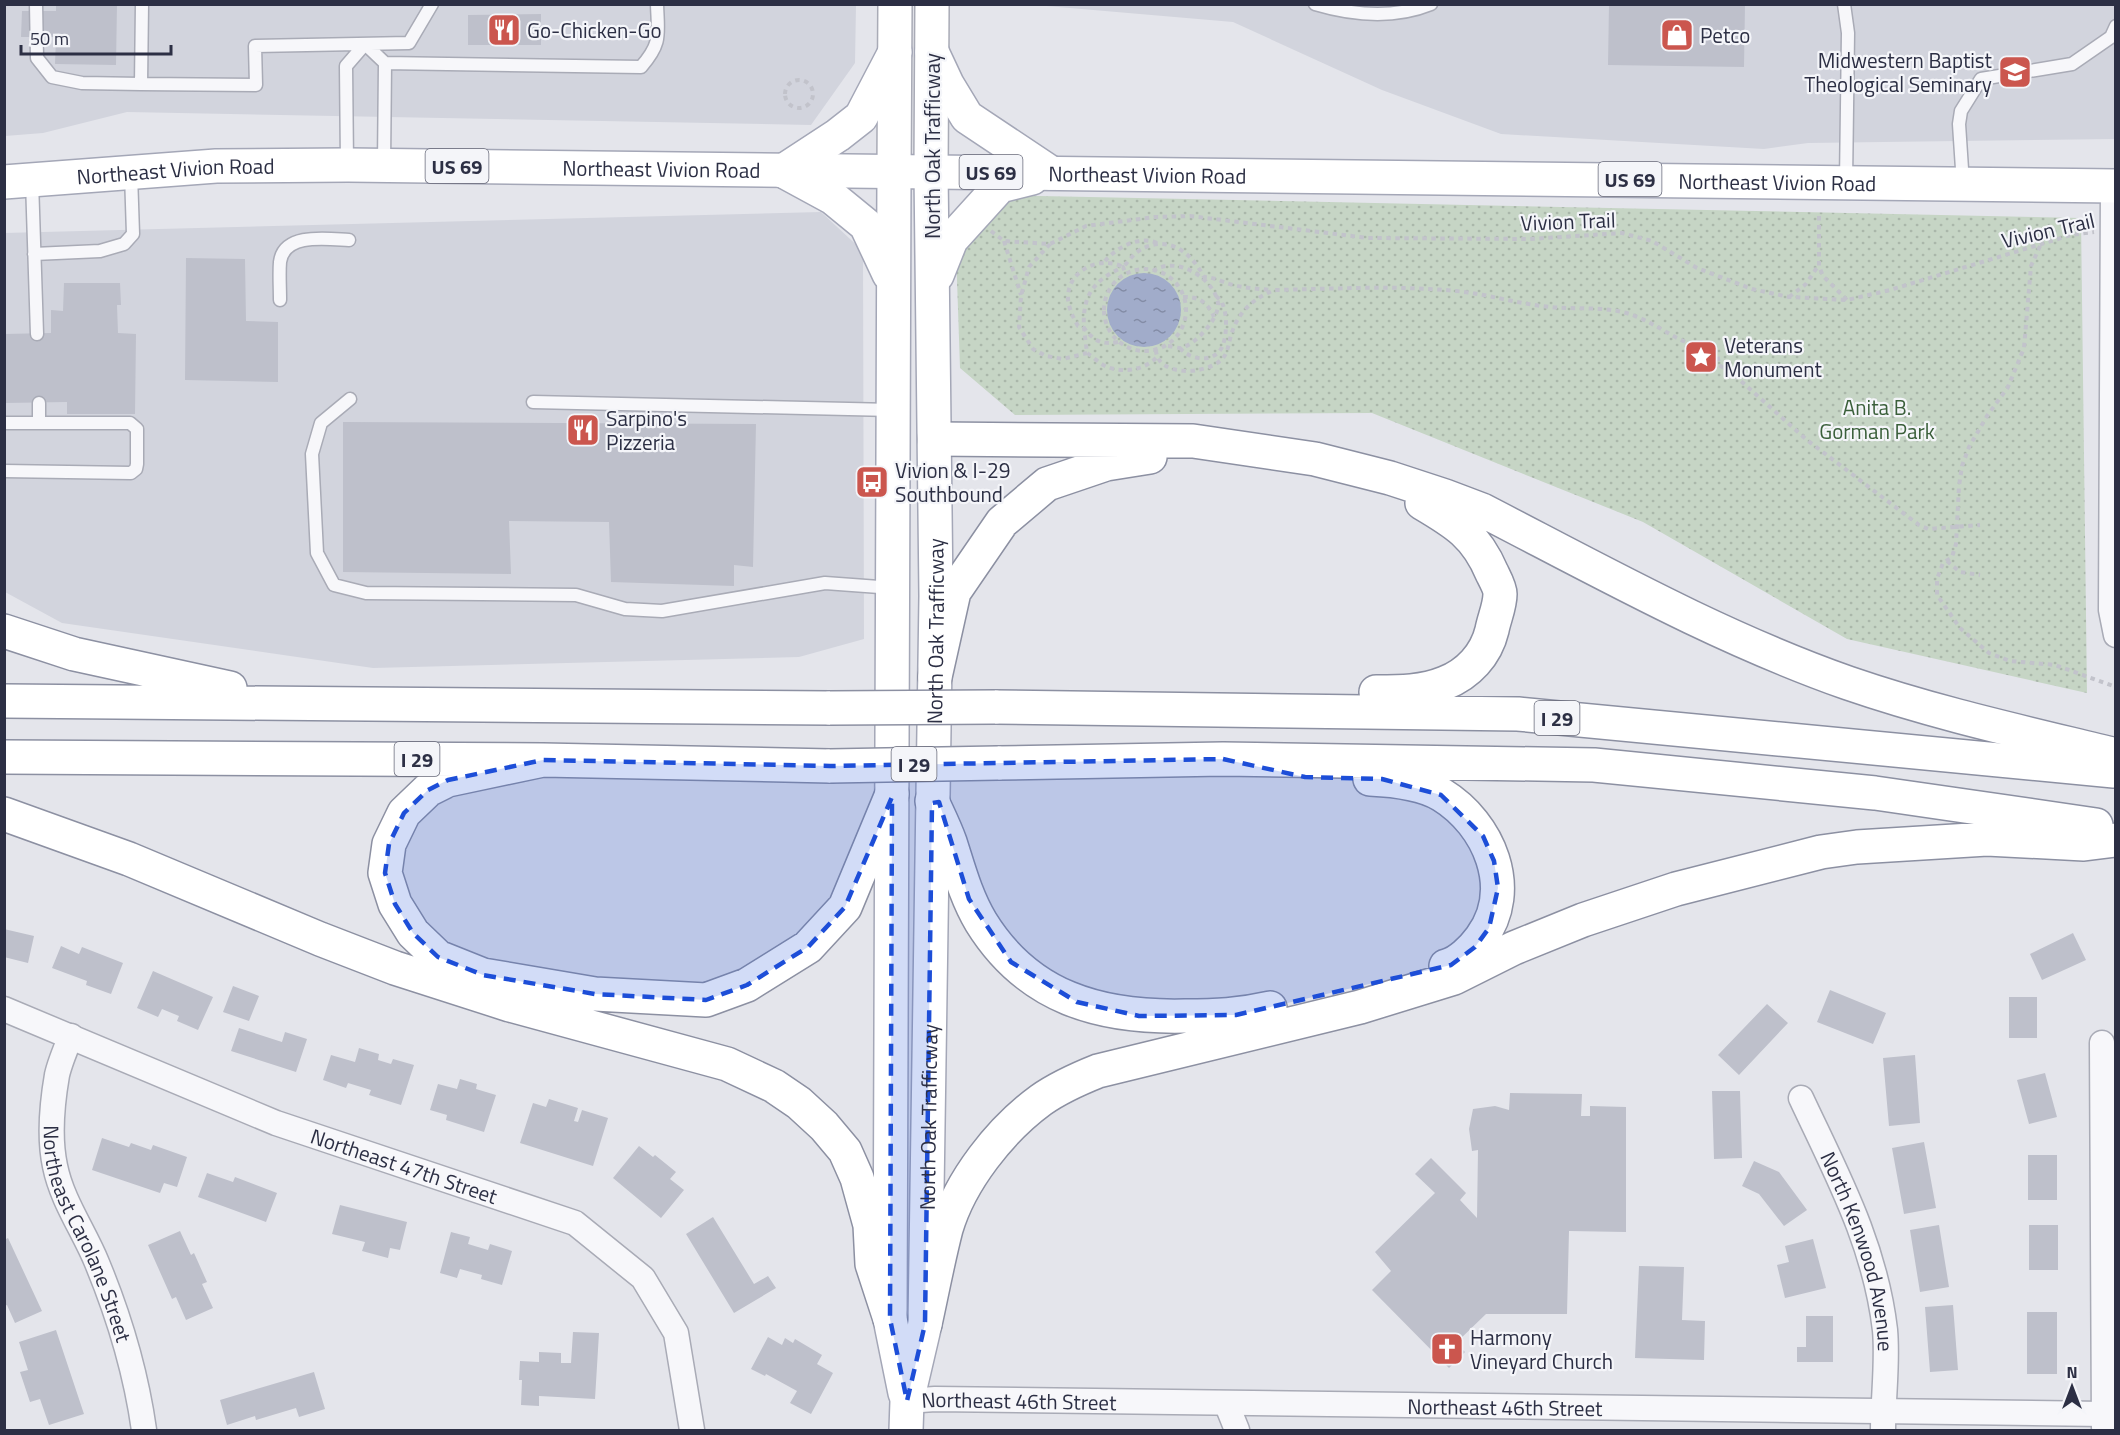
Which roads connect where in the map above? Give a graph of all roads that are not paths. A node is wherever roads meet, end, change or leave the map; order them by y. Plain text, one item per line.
1 (36, 4) edge
2 (142, 4) edge
3 (432, 4) edge
4 (657, 4) edge
5 (895, 4) edge
6 (932, 4) edge
7 (1315, 4) edge
8 (1431, 4) edge
9 (1844, 4) edge
10 (2115, 26) edge
11 (365, 44) junction
12 (895, 52) junction
13 (932, 52) junction
14 (385, 63) junction
15 (141, 84) junction
16 (348, 165) junction
17 (384, 166) junction
18 (783, 171) junction
19 (931, 171) junction
20 (894, 172) junction
21 (131, 173) junction
22 (1051, 173) junction
23 (18, 181) edge
24 (1846, 182) junction
25 (1963, 184) junction
26 (2114, 186) edge
27 (349, 240) dead end
28 (34, 254) junction
29 (894, 285) junction
30 (933, 285) junction
31 (280, 300) dead end
32 (37, 333) dead end
33 (350, 399) dead end
34 (533, 402) dead end
35 (39, 403) dead end
36 (894, 410) junction
37 (4, 423) edge
38 (39, 423) junction
39 (934, 440) junction
40 (4, 471) edge
41 (892, 588) junction
42 (2113, 589) edge
43 (936, 596) junction
44 (4, 631) edge
45 (2115, 635) edge
46 (934, 677) junction
47 (4, 701) edge
48 (293, 702) junction
49 (1275, 711) junction
50 (2115, 755) edge
51 (4, 757) edge
52 (1223, 759) junction
53 (543, 760) junction
54 (2115, 771) edge
55 (892, 794) junction
56 (932, 801) junction
57 (4, 814) edge
58 (2115, 828) edge
59 (2115, 840) edge
60 (4, 1009) edge
61 (70, 1036) junction
62 (2102, 1043) dead end
63 (1801, 1098) dead end
64 (2109, 1241) edge
65 (890, 1319) junction
66 (925, 1324) junction
67 (1227, 1405) junction
68 (906, 1416) edge
69 (1883, 1421) edge
70 (2104, 1422) edge
71 (144, 1431) edge
72 (692, 1431) edge
73 (1222, 1431) edge
74 (1237, 1431) edge

1 - 15 lane
2 - 15 lane
3 - 11 lane
4 - 14 lane
5 - 12 main road, North Oak Trafficway
6 - 13 main road, North Oak Trafficway
7 - 8 lane
9 - 24 lane
10 - 25 lane
11 - 14 lane
11 - 15 lane
11 - 16 lane
12 - 18 main road
12 - 20 main road, North Oak Trafficway
13 - 19 main road, North Oak Trafficway
13 - 22 main road
14 - 17 lane
16 - 17 main road, Northeast Vivion Road / US 69
16 - 21 main road, Northeast Vivion Road / US 69
17 - 18 main road, Northeast Vivion Road / US 69
18 - 20 main road, Northeast Vivion Road / US 69
18 - 29 main road
19 - 20 main road, Northeast Vivion Road / US 69
19 - 22 main road, Northeast Vivion Road / US 69
19 - 30 main road, North Oak Trafficway
20 - 29 main road, North Oak Trafficway
20 - 43 main road
21 - 23 main road, Northeast Vivion Road / US 69
21 - 28 lane
22 - 24 main road, Northeast Vivion Road / US 69
22 - 30 main road
23 - 28 lane
24 - 25 main road, Northeast Vivion Road / US 69
25 - 26 main road, Northeast Vivion Road / US 69
26 - 42 street
27 - 31 lane
28 - 32 lane
29 - 36 main road, North Oak Trafficway
30 - 39 main road, North Oak Trafficway
33 - 41 lane
34 - 36 lane
35 - 38 lane
36 - 41 main road, North Oak Trafficway
37 - 38 lane
38 - 40 lane
39 - 43 main road, North Oak Trafficway
39 - 50 main road
41 - 55 main road, North Oak Trafficway
42 - 45 street
43 - 46 main road, North Oak Trafficway
44 - 48 main road
46 - 49 main road
46 - 56 main road, North Oak Trafficway
47 - 48 main road, I 29
48 - 49 main road, I 29, bridge
49 - 54 main road, I 29
51 - 53 main road, I 29
52 - 53 main road, I 29, bridge
52 - 56 main road
52 - 58 main road, I 29
53 - 55 main road
55 - 65 main road, North Oak Trafficway
56 - 66 main road, North Oak Trafficway
57 - 65 main road
59 - 66 main road
60 - 61 street, Northeast 47th Street
61 - 71 street, Northeast Carolane Street
61 - 72 street, Northeast 47th Street
62 - 64 street
63 - 69 street, North Kenwood Avenue
64 - 70 street
65 - 68 main road, North Oak Trafficway
66 - 68 main road, North Oak Trafficway
67 - 68 street, Northeast 46th Street
67 - 69 street, Northeast 46th Street
67 - 73 street
67 - 74 street
69 - 70 street, Northeast 46th Street

